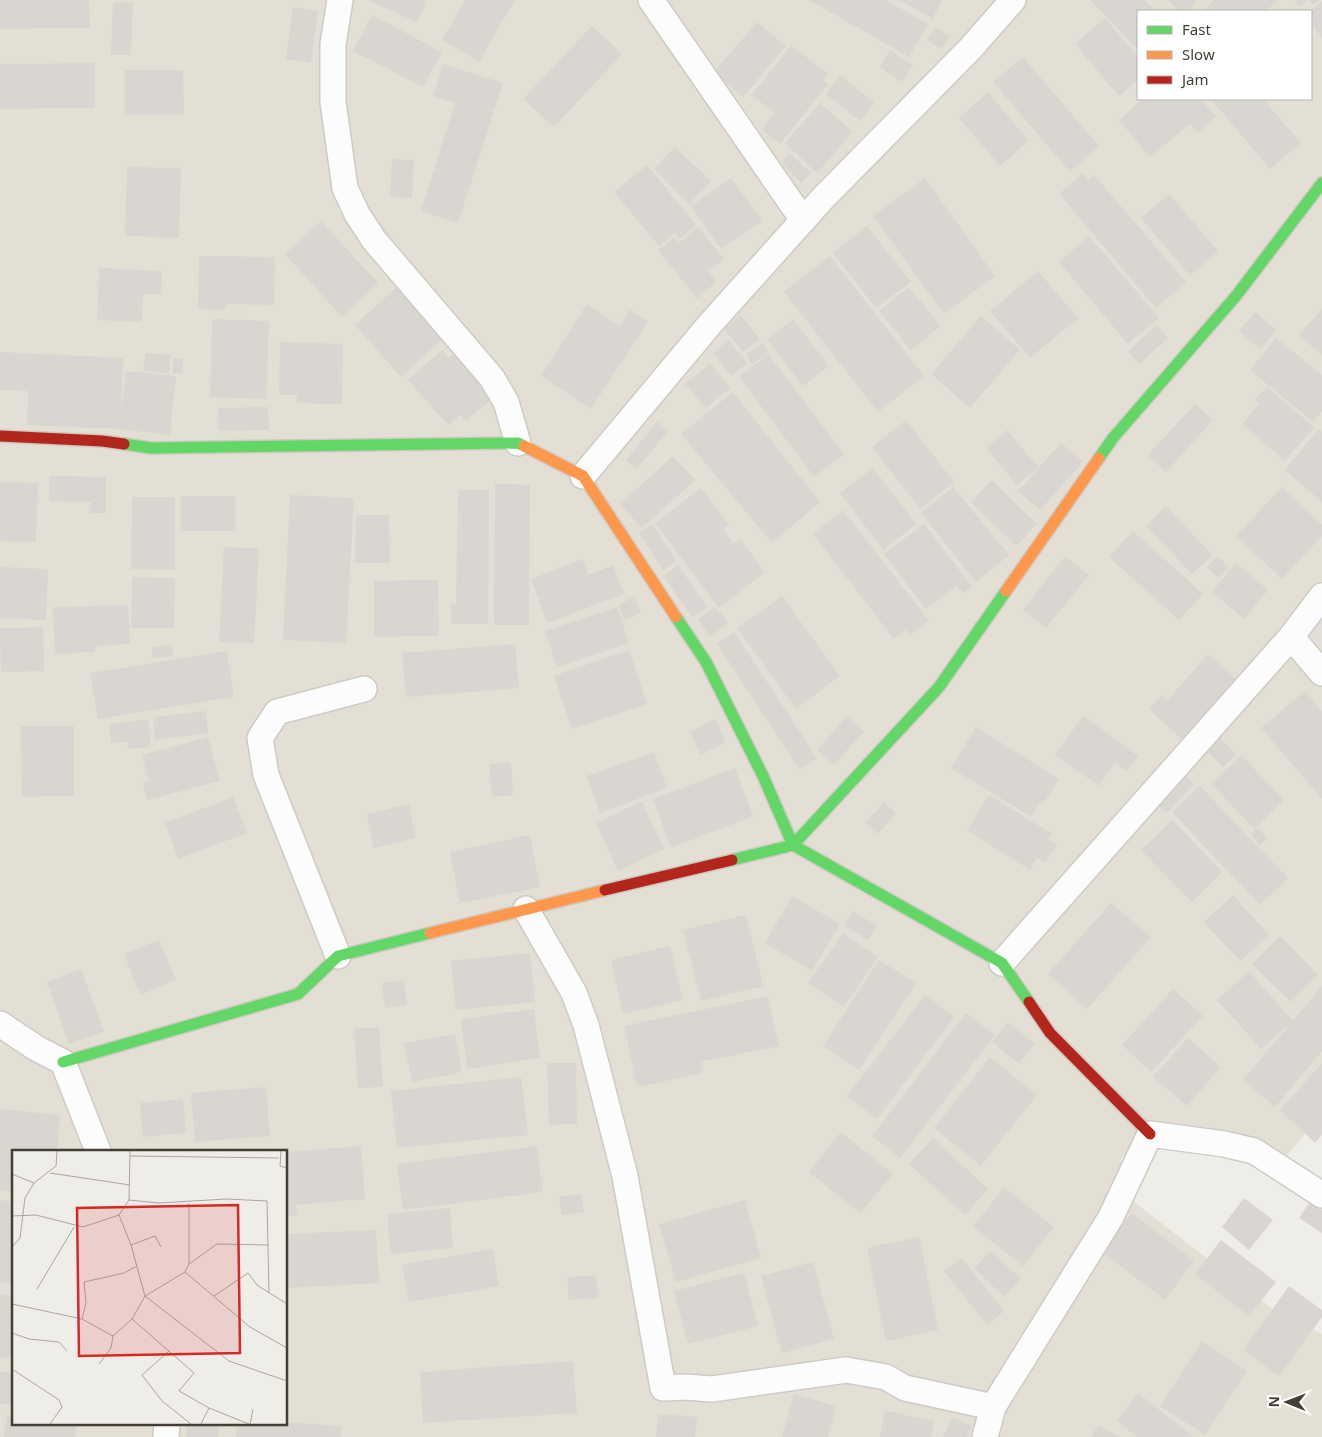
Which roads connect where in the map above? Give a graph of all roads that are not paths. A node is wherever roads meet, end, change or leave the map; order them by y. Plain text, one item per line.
1 (340, 0) edge
2 (651, 0) edge
3 (1013, 0) edge
4 (1322, 183) edge
5 (803, 220) junction
6 (0, 436) edge
7 (518, 442) junction
8 (583, 476) junction
9 (1322, 596) edge
10 (1291, 637) junction
11 (1322, 673) edge
12 (364, 689) dead end
13 (793, 845) junction
14 (526, 909) junction
15 (338, 956) junction
16 (1002, 963) junction
17 (0, 1024) edge
18 (63, 1062) junction
19 (1150, 1134) junction
20 (98, 1150) edge
21 (1322, 1195) edge
22 (993, 1407) junction
23 (167, 1424) edge
24 (166, 1437) edge
25 (985, 1437) edge

1 - 7 street
2 - 5 street
3 - 5 street
4 - 13 street
5 - 8 street
6 - 7 street
7 - 8 street
8 - 13 street
9 - 10 street
10 - 11 street
10 - 16 street
12 - 15 street
13 - 14 street
13 - 16 street
14 - 15 street
14 - 22 street
15 - 18 street
16 - 19 street
17 - 18 street
18 - 20 street
19 - 21 street
19 - 22 street
22 - 25 street
23 - 24 street

